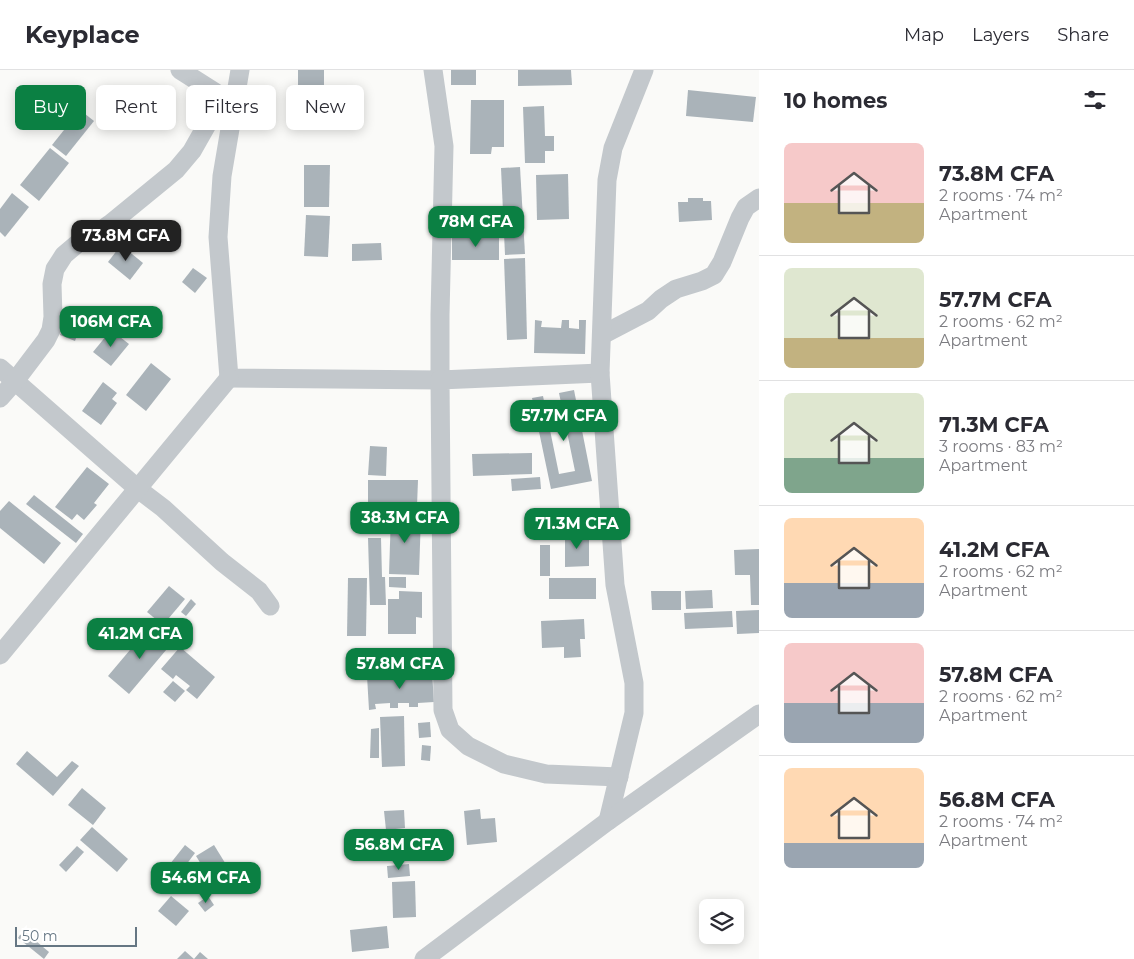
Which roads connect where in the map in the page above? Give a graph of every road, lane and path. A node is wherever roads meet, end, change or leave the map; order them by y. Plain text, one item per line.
1 (180, 70) edge
2 (240, 70) edge
3 (433, 70) edge
4 (644, 70) edge
5 (203, 85) edge
6 (234, 85) edge
7 (207, 130) edge
8 (226, 130) edge
9 (759, 198) edge
10 (602, 335) junction
11 (0, 368) edge
12 (600, 372) junction
13 (229, 378) junction
14 (440, 380) junction
15 (15, 381) junction
16 (0, 398) edge
17 (138, 489) junction
18 (270, 606) dead end
19 (0, 655) edge
20 (759, 714) edge
21 (619, 777) junction
22 (608, 821) junction
23 (424, 959) edge

1 - 5 street
2 - 6 street
3 - 14 street
4 - 10 street
7 - 15 street
8 - 13 street
9 - 10 street
10 - 12 street
11 - 15 street
12 - 14 street
12 - 21 street
13 - 14 street
13 - 17 street
14 - 21 street
15 - 16 street
15 - 17 street
17 - 18 street
17 - 19 street
20 - 22 street
21 - 22 street
22 - 23 street

